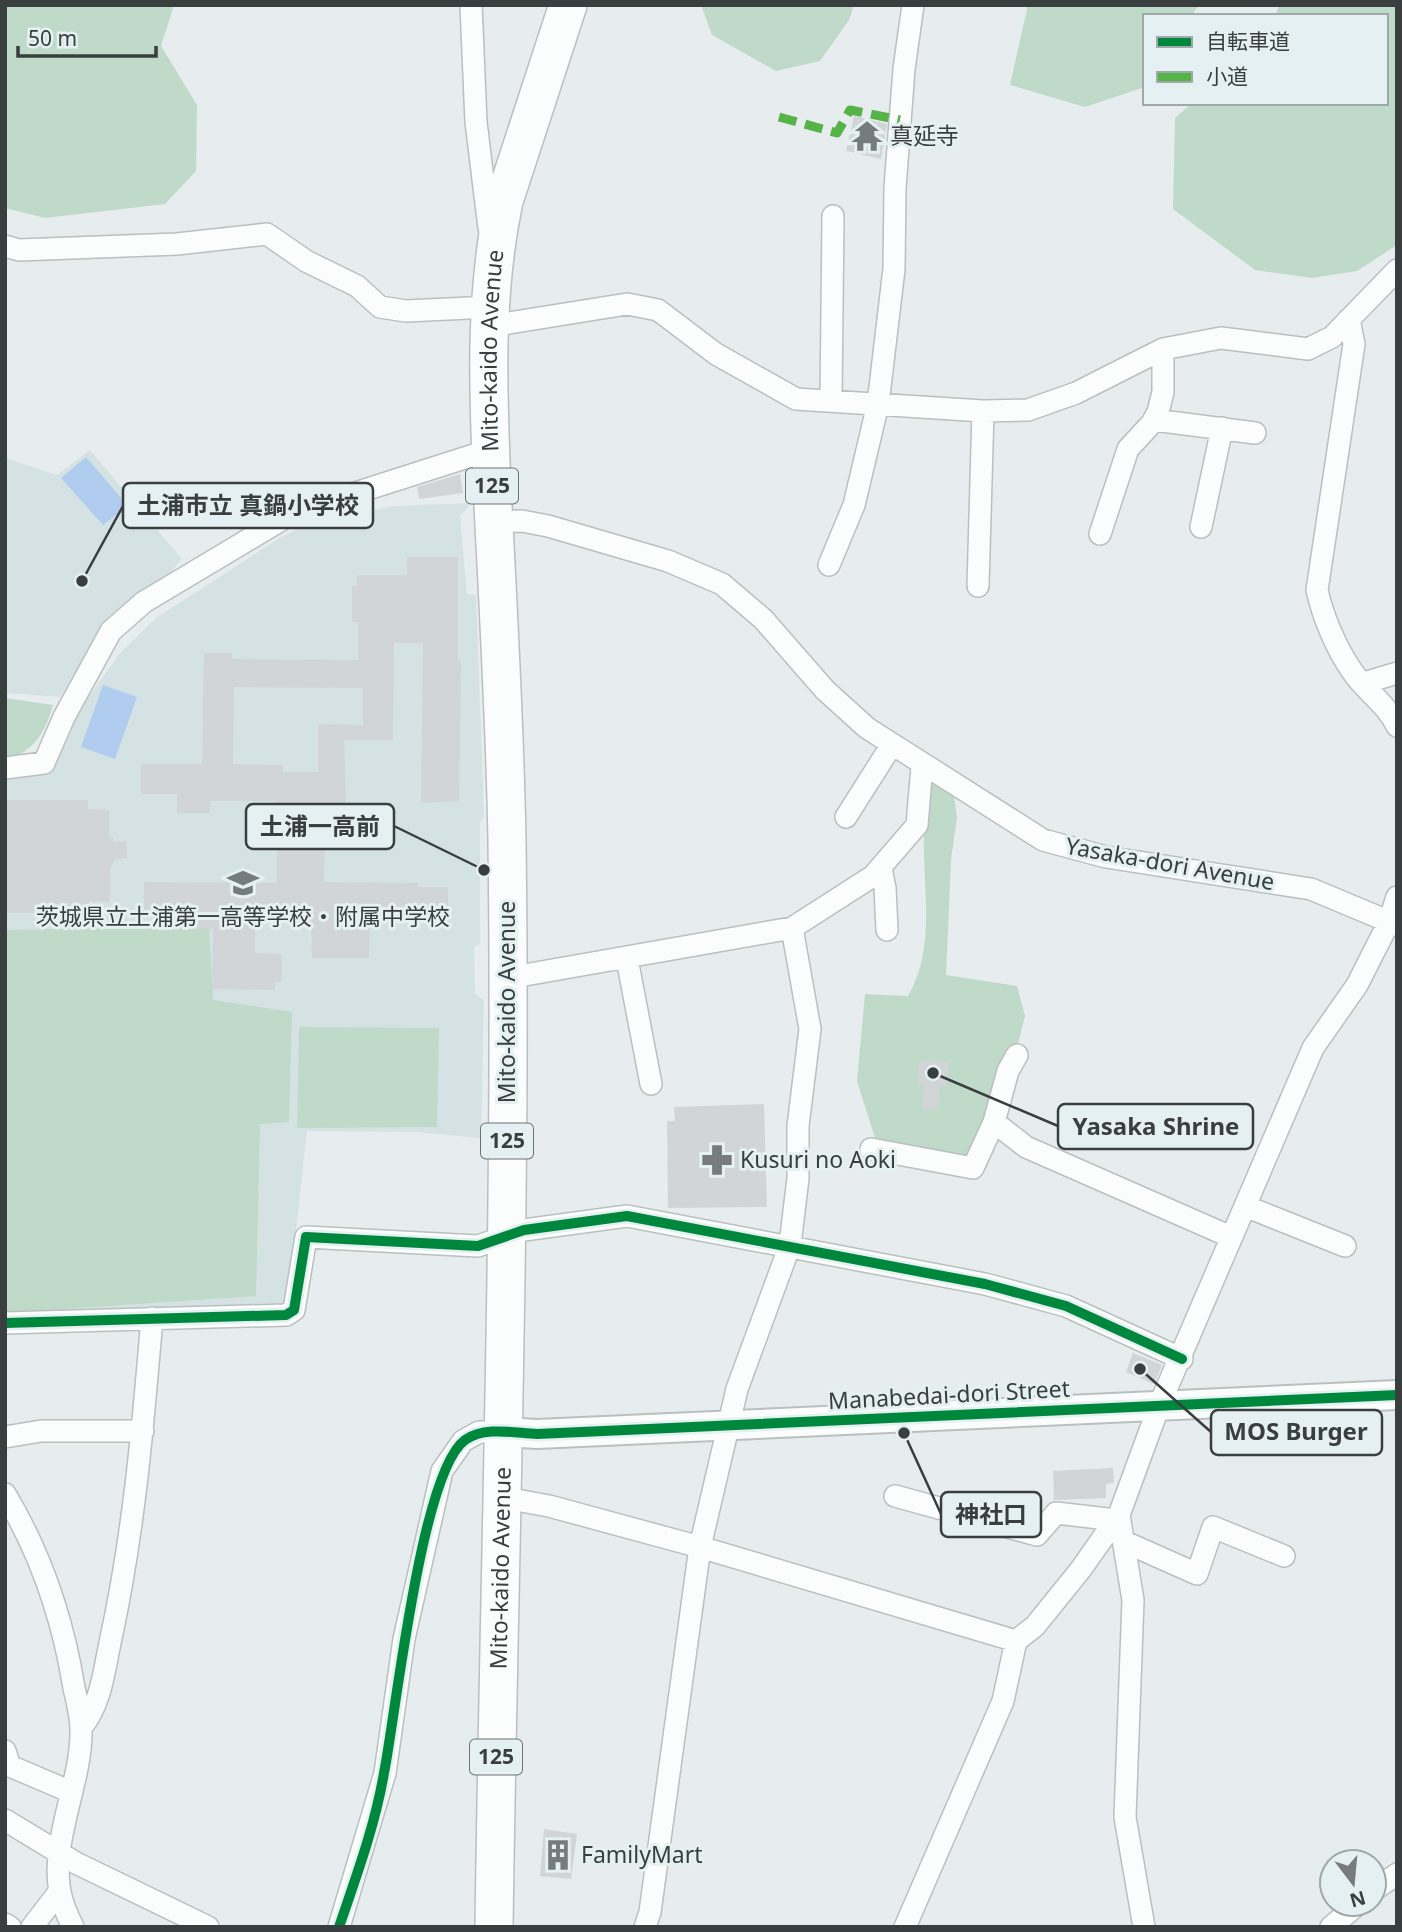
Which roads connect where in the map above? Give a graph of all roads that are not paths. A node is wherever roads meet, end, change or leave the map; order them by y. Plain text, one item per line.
1 (471, 5) edge
2 (568, 5) edge
3 (913, 5) edge
4 (833, 216) dead end
5 (5, 246) edge
6 (494, 268) junction
7 (1397, 270) edge
8 (490, 317) junction
9 (1349, 319) junction
10 (1163, 349) junction
11 (831, 400) junction
12 (878, 404) junction
13 (983, 411) junction
14 (1154, 420) junction
15 (1222, 428) junction
16 (1255, 433) dead end
17 (491, 454) junction
18 (494, 522) junction
19 (1201, 527) dead end
20 (1100, 534) dead end
21 (829, 565) dead end
22 (978, 586) dead end
23 (1397, 673) edge
24 (1364, 683) junction
25 (1397, 726) edge
26 (891, 746) junction
27 (922, 766) junction
28 (5, 768) edge
29 (846, 817) dead end
30 (881, 868) junction
31 (1397, 897) edge
32 (1393, 924) edge
33 (792, 928) junction
34 (887, 930) dead end
35 (627, 959) junction
36 (508, 978) junction
37 (1017, 1055) dead end
38 (651, 1084) dead end
39 (994, 1122) junction
40 (871, 1149) dead end
41 (1245, 1206) junction
42 (506, 1237) junction
43 (1231, 1237) junction
44 (790, 1245) junction
45 (1345, 1246) dead end
46 (152, 1318) junction
47 (5, 1323) edge
48 (1182, 1359) junction
49 (1397, 1395) edge
50 (1159, 1406) junction
51 (730, 1425) junction
52 (143, 1432) junction
53 (502, 1432) junction
54 (5, 1437) edge
55 (5, 1494) edge
56 (895, 1496) dead end
57 (500, 1497) junction
58 (1117, 1518) junction
59 (1125, 1542) junction
60 (700, 1547) junction
61 (1284, 1556) dead end
62 (1016, 1641) junction
63 (81, 1728) junction
64 (5, 1751) edge
65 (71, 1792) junction
66 (5, 1820) edge
67 (61, 1855) junction
68 (60, 1892) junction
69 (32, 1927) edge
70 (73, 1927) edge
71 (208, 1927) edge
72 (339, 1927) edge
73 (494, 1927) edge
74 (645, 1927) edge
75 (905, 1927) edge
76 (1144, 1927) edge

1 - 6 street
2 - 6 highway, Mito-kaido Avenue / 125
3 - 12 street
4 - 11 street
5 - 8 street
6 - 8 highway, Mito-kaido Avenue / 125
7 - 9 street
8 - 11 street
8 - 17 highway, Mito-kaido Avenue / 125
9 - 10 street
9 - 24 street
10 - 13 street
10 - 14 street
11 - 12 street
12 - 13 street
12 - 21 street
13 - 22 street
14 - 15 street
14 - 20 street
15 - 16 street
15 - 19 street
17 - 18 highway, Mito-kaido Avenue / 125
17 - 28 street
18 - 26 street, Yasaka-dori Avenue
18 - 36 highway, Mito-kaido Avenue / 125
23 - 24 street
24 - 25 street
26 - 27 street, Yasaka-dori Avenue
26 - 29 street
27 - 30 street
27 - 32 street, Yasaka-dori Avenue
30 - 33 street
30 - 34 street
31 - 32 street
32 - 41 street
33 - 35 street
33 - 44 street
35 - 36 street
35 - 38 street
36 - 42 highway, Mito-kaido Avenue / 125
37 - 39 street
39 - 40 street
39 - 43 street
41 - 43 street
41 - 45 street
42 - 44 street
42 - 46 street
42 - 53 highway, Mito-kaido Avenue / 125
43 - 48 street
44 - 48 street
44 - 51 street
46 - 47 street
46 - 52 street
48 - 50 street
49 - 50 street, Manabedai-dori Street
50 - 51 street, Manabedai-dori Street
50 - 58 street
51 - 53 street, Manabedai-dori Street
51 - 60 street
52 - 54 street
52 - 63 street
53 - 57 highway, Mito-kaido Avenue / 125
53 - 72 street
55 - 63 street
56 - 58 street
57 - 60 street
57 - 73 highway, Mito-kaido Avenue / 125
58 - 59 street
58 - 62 street
59 - 61 street
59 - 76 street
60 - 62 street
60 - 74 street
62 - 75 street
63 - 65 street
64 - 65 street
65 - 67 street
66 - 67 street
67 - 68 street
67 - 71 street
68 - 69 street
68 - 70 street

